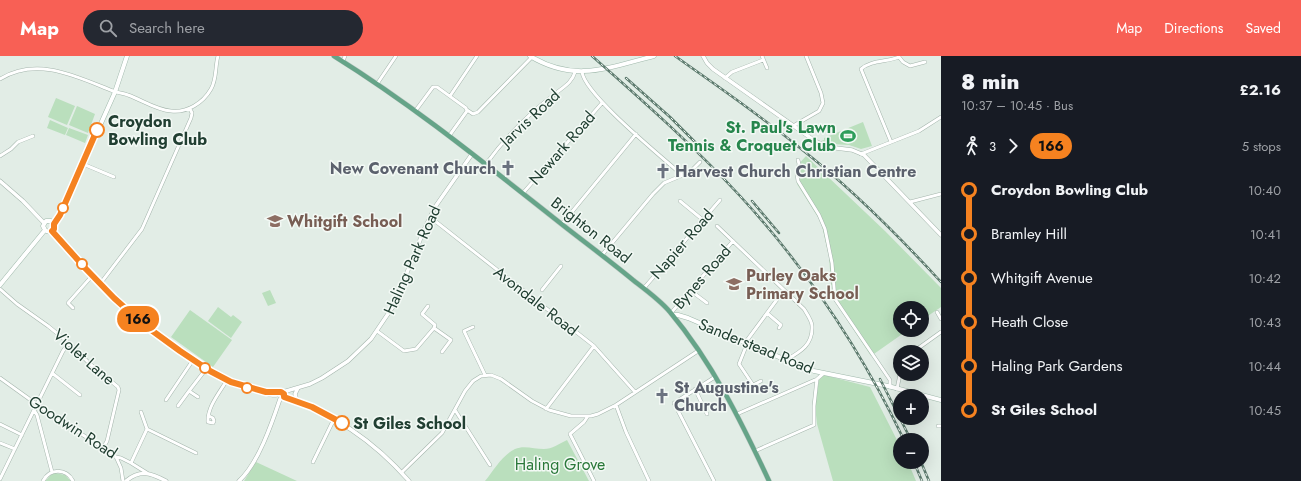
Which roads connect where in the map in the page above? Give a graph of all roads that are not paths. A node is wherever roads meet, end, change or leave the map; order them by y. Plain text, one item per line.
1 (127, 56) edge
2 (218, 56) edge
3 (334, 56) edge
4 (345, 56) edge
5 (396, 56) edge
6 (477, 56) edge
7 (654, 56) edge
8 (703, 56) edge
9 (806, 56) edge
10 (899, 56) edge
11 (531, 57) edge
12 (636, 58) edge
13 (763, 58) edge
14 (343, 61) junction
15 (925, 62) dead end
16 (767, 68) dead end
17 (575, 72) junction
18 (582, 72) junction
19 (725, 78) junction
20 (0, 79) edge
21 (377, 84) junction
22 (115, 92) junction
23 (450, 96) junction
24 (602, 103) junction
25 (190, 109) junction
26 (416, 110) junction
27 (468, 110) junction
28 (941, 117) edge
29 (793, 126) junction
30 (636, 134) junction
31 (33, 136) dead end
32 (449, 136) junction
33 (891, 142) junction
34 (472, 154) junction
35 (861, 154) junction
36 (0, 156) edge
37 (798, 160) dead end
38 (700, 162) dead end
39 (83, 164) junction
40 (486, 164) junction
41 (682, 175) junction
42 (114, 177) dead end
43 (0, 181) edge
44 (523, 193) junction
45 (941, 194) edge
46 (720, 200) dead end
47 (680, 201) dead end
48 (910, 202) junction
49 (430, 217) junction
50 (703, 220) junction
51 (44, 223) junction
52 (54, 224) junction
53 (562, 224) junction
54 (717, 226) dead end
55 (45, 230) junction
56 (52, 231) junction
57 (941, 235) edge
58 (733, 241) junction
59 (602, 255) junction
60 (561, 266) dead end
61 (92, 276) junction
62 (100, 284) junction
63 (0, 285) edge
64 (644, 288) junction
65 (0, 289) edge
66 (542, 290) dead end
67 (784, 290) junction
68 (691, 291) junction
69 (706, 303) dead end
70 (428, 306) dead end
71 (73, 308) dead end
72 (937, 312) dead end
73 (767, 313) junction
74 (672, 314) junction
75 (688, 318) junction
76 (941, 319) edge
77 (678, 323) junction
78 (473, 327) dead end
79 (434, 328) junction
80 (779, 328) dead end
81 (377, 331) junction
82 (941, 332) edge
83 (69, 343) junction
84 (746, 343) junction
85 (923, 345) edge
86 (594, 346) junction
87 (698, 351) junction
88 (442, 352) dead end
89 (193, 360) junction
90 (786, 360) junction
91 (206, 369) junction
92 (52, 373) junction
93 (824, 373) junction
94 (485, 375) junction
95 (715, 377) junction
96 (0, 378) edge
97 (817, 379) junction
98 (227, 380) junction
99 (899, 381) edge
100 (761, 382) dead end
101 (890, 387) junction
102 (298, 388) junction
103 (695, 389) junction
104 (897, 389) joint
105 (188, 391) junction
106 (635, 392) junction
107 (277, 394) junction
108 (80, 395) dead end
109 (198, 396) dead end
110 (282, 396) junction
111 (929, 397) edge
112 (166, 400) dead end
113 (941, 400) edge
114 (297, 401) junction
115 (36, 404) junction
116 (616, 405) junction
117 (178, 406) dead end
118 (546, 408) junction
119 (34, 410) junction
120 (455, 410) junction
121 (141, 412) dead end
122 (707, 414) dead end
123 (737, 414) junction
124 (209, 416) dead end
125 (588, 416) junction
126 (334, 419) junction
127 (0, 424) edge
128 (147, 429) junction
129 (22, 434) junction
130 (0, 443) edge
131 (103, 448) junction
132 (15, 449) junction
133 (755, 451) junction
134 (196, 453) dead end
135 (116, 457) junction
136 (313, 462) dead end
137 (131, 463) junction
138 (490, 465) dead end
139 (52, 472) junction
140 (402, 472) junction
141 (147, 473) junction
142 (0, 479) edge
143 (43, 481) edge
144 (73, 481) edge
145 (124, 481) edge
146 (166, 481) edge
147 (239, 481) edge
148 (409, 481) edge
149 (594, 481) edge
150 (649, 481) edge
151 (714, 481) edge
152 (769, 481) edge

1 - 22 main road
2 - 25 street
3 - 14 main road, Brighton Road
4 - 14 street
5 - 21 street
6 - 23 street
7 - 12 main road
8 - 19 street
9 - 29 street
10 - 15 street
10 - 33 street
11 - 17 main road
11 - 27 street
12 - 18 main road
13 - 16 street
13 - 19 street
14 - 21 main road, Brighton Road
17 - 18 main road
17 - 40 street, Jarvis Road
18 - 24 street
19 - 29 street
20 - 22 street
21 - 26 main road, Brighton Road
22 - 25 street
22 - 39 main road
23 - 26 street
23 - 27 street
24 - 30 street
24 - 44 street, Newark Road
25 - 62 street
26 - 32 main road, Brighton Road
27 - 32 street
28 - 33 street
29 - 35 street
30 - 41 street
30 - 53 street
31 - 36 street
32 - 34 main road, Brighton Road
33 - 35 street
34 - 40 main road, Brighton Road
34 - 49 street, Haling Park Road
35 - 48 street
37 - 101 street
38 - 41 street
39 - 42 street
39 - 52 main road
40 - 44 main road, Brighton Road
41 - 59 street
43 - 51 street
44 - 53 main road, Brighton Road
45 - 48 street
46 - 50 street, Napier Road
47 - 50 street
48 - 57 street
49 - 81 street, Haling Park Road
49 - 86 street, Avondale Road
50 - 64 street, Napier Road
51 - 52 main road
51 - 55 main road
52 - 56 main road
53 - 59 main road, Brighton Road
54 - 58 street, Bynes Road
55 - 56 main road
55 - 63 main road
56 - 61 street
58 - 67 street, Bynes Road
58 - 68 street, Bynes Road
59 - 64 main road, Brighton Road
60 - 66 street
61 - 62 street
61 - 71 street
62 - 89 street
64 - 74 main road, Brighton Road
65 - 83 street, Violet Lane
67 - 73 street
67 - 90 street, Bynes Road
68 - 69 street
68 - 74 street, Bynes Road
70 - 79 street
72 - 76 street
73 - 80 street
73 - 84 street
74 - 75 main road, Sanderstead Road
74 - 77 main road, Brighton Road
75 - 77 main road, Sanderstead Road
75 - 84 main road, Sanderstead Road
77 - 87 main road, Brighton Road
78 - 94 street
79 - 81 street
79 - 88 street
81 - 102 street, Haling Park Road
82 - 85 street
83 - 92 street
83 - 131 street, Violet Lane
84 - 90 main road, Sanderstead Road
84 - 100 street
86 - 106 street, Avondale Road
86 - 118 street
87 - 95 main road, Brighton Road
87 - 106 street
89 - 91 street
89 - 112 street
90 - 93 main road, Sanderstead Road
91 - 98 street
91 - 105 street
92 - 108 street
92 - 115 street
93 - 97 street
93 - 101 main road, Sanderstead Road
94 - 118 street
94 - 120 street
95 - 103 street
95 - 123 main road, Brighton Road
96 - 115 street, Goodwin Road
97 - 123 street
97 - 133 street
98 - 107 street
98 - 124 street
99 - 104 street
101 - 104 main road, Sanderstead Road
102 - 110 street, Haling Park Road
102 - 114 street
103 - 122 street
103 - 151 street
105 - 109 street
105 - 117 street
106 - 116 street
107 - 110 street
107 - 110 street
110 - 114 street
110 - 147 street
111 - 113 main road, Sanderstead Road
114 - 126 street
115 - 119 street
115 - 131 street, Goodwin Road
116 - 125 street
116 - 150 street
118 - 125 street
119 - 129 street
119 - 139 street
120 - 138 street
120 - 140 street
121 - 128 street
123 - 133 main road, Brighton Road
125 - 149 street
126 - 136 street
126 - 140 street
127 - 129 street
128 - 134 street
128 - 137 street
129 - 132 street
130 - 132 street
131 - 135 street, Goodwin Road
132 - 142 street
133 - 152 main road, Brighton Road
135 - 137 street, Goodwin Road
135 - 145 street
137 - 141 street, Goodwin Road
139 - 143 street
139 - 144 street
140 - 148 street
141 - 145 street
141 - 146 street

